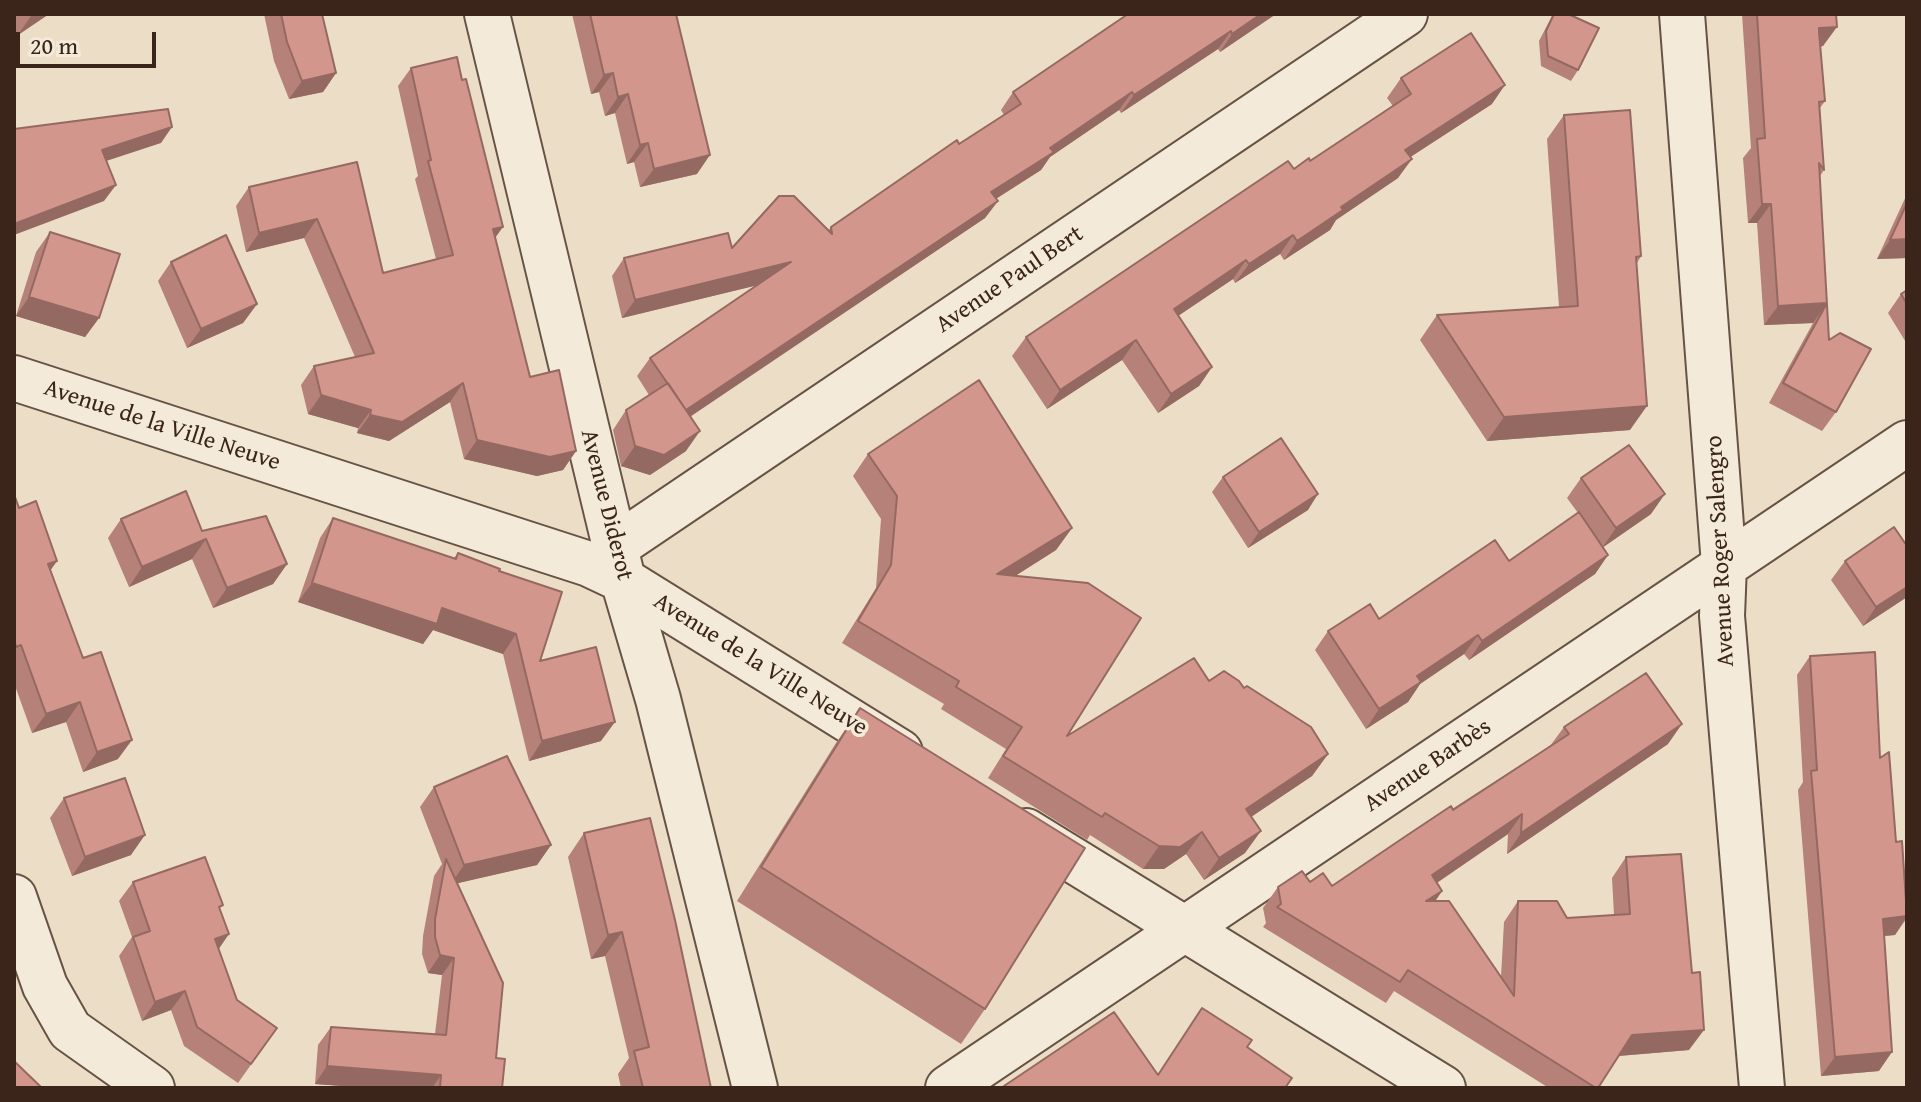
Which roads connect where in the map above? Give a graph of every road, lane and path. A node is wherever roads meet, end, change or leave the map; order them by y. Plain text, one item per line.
1 (487, 14) edge
2 (1405, 14) edge
3 (1682, 14) edge
4 (14, 378) edge
5 (1907, 443) edge
6 (619, 564) junction
7 (1724, 565) junction
8 (929, 770) edge
9 (996, 812) edge
10 (14, 897) edge
11 (1183, 929) junction
12 (152, 1088) edge
13 (755, 1088) edge
14 (948, 1088) edge
15 (1443, 1088) edge
16 (1762, 1088) edge

1 - 6 street, Avenue Diderot
2 - 6 street, Avenue Paul Bert
3 - 7 street, Avenue Roger Salengro
4 - 6 street, Avenue de la Ville Neuve
5 - 7 street, Avenue Barbès
6 - 8 street, Avenue de la Ville Neuve
6 - 13 street, Avenue Diderot
7 - 11 street, Avenue Barbès
7 - 16 street, Avenue Roger Salengro
9 - 11 street
10 - 12 street
11 - 14 street, Avenue Barbès
11 - 15 street

